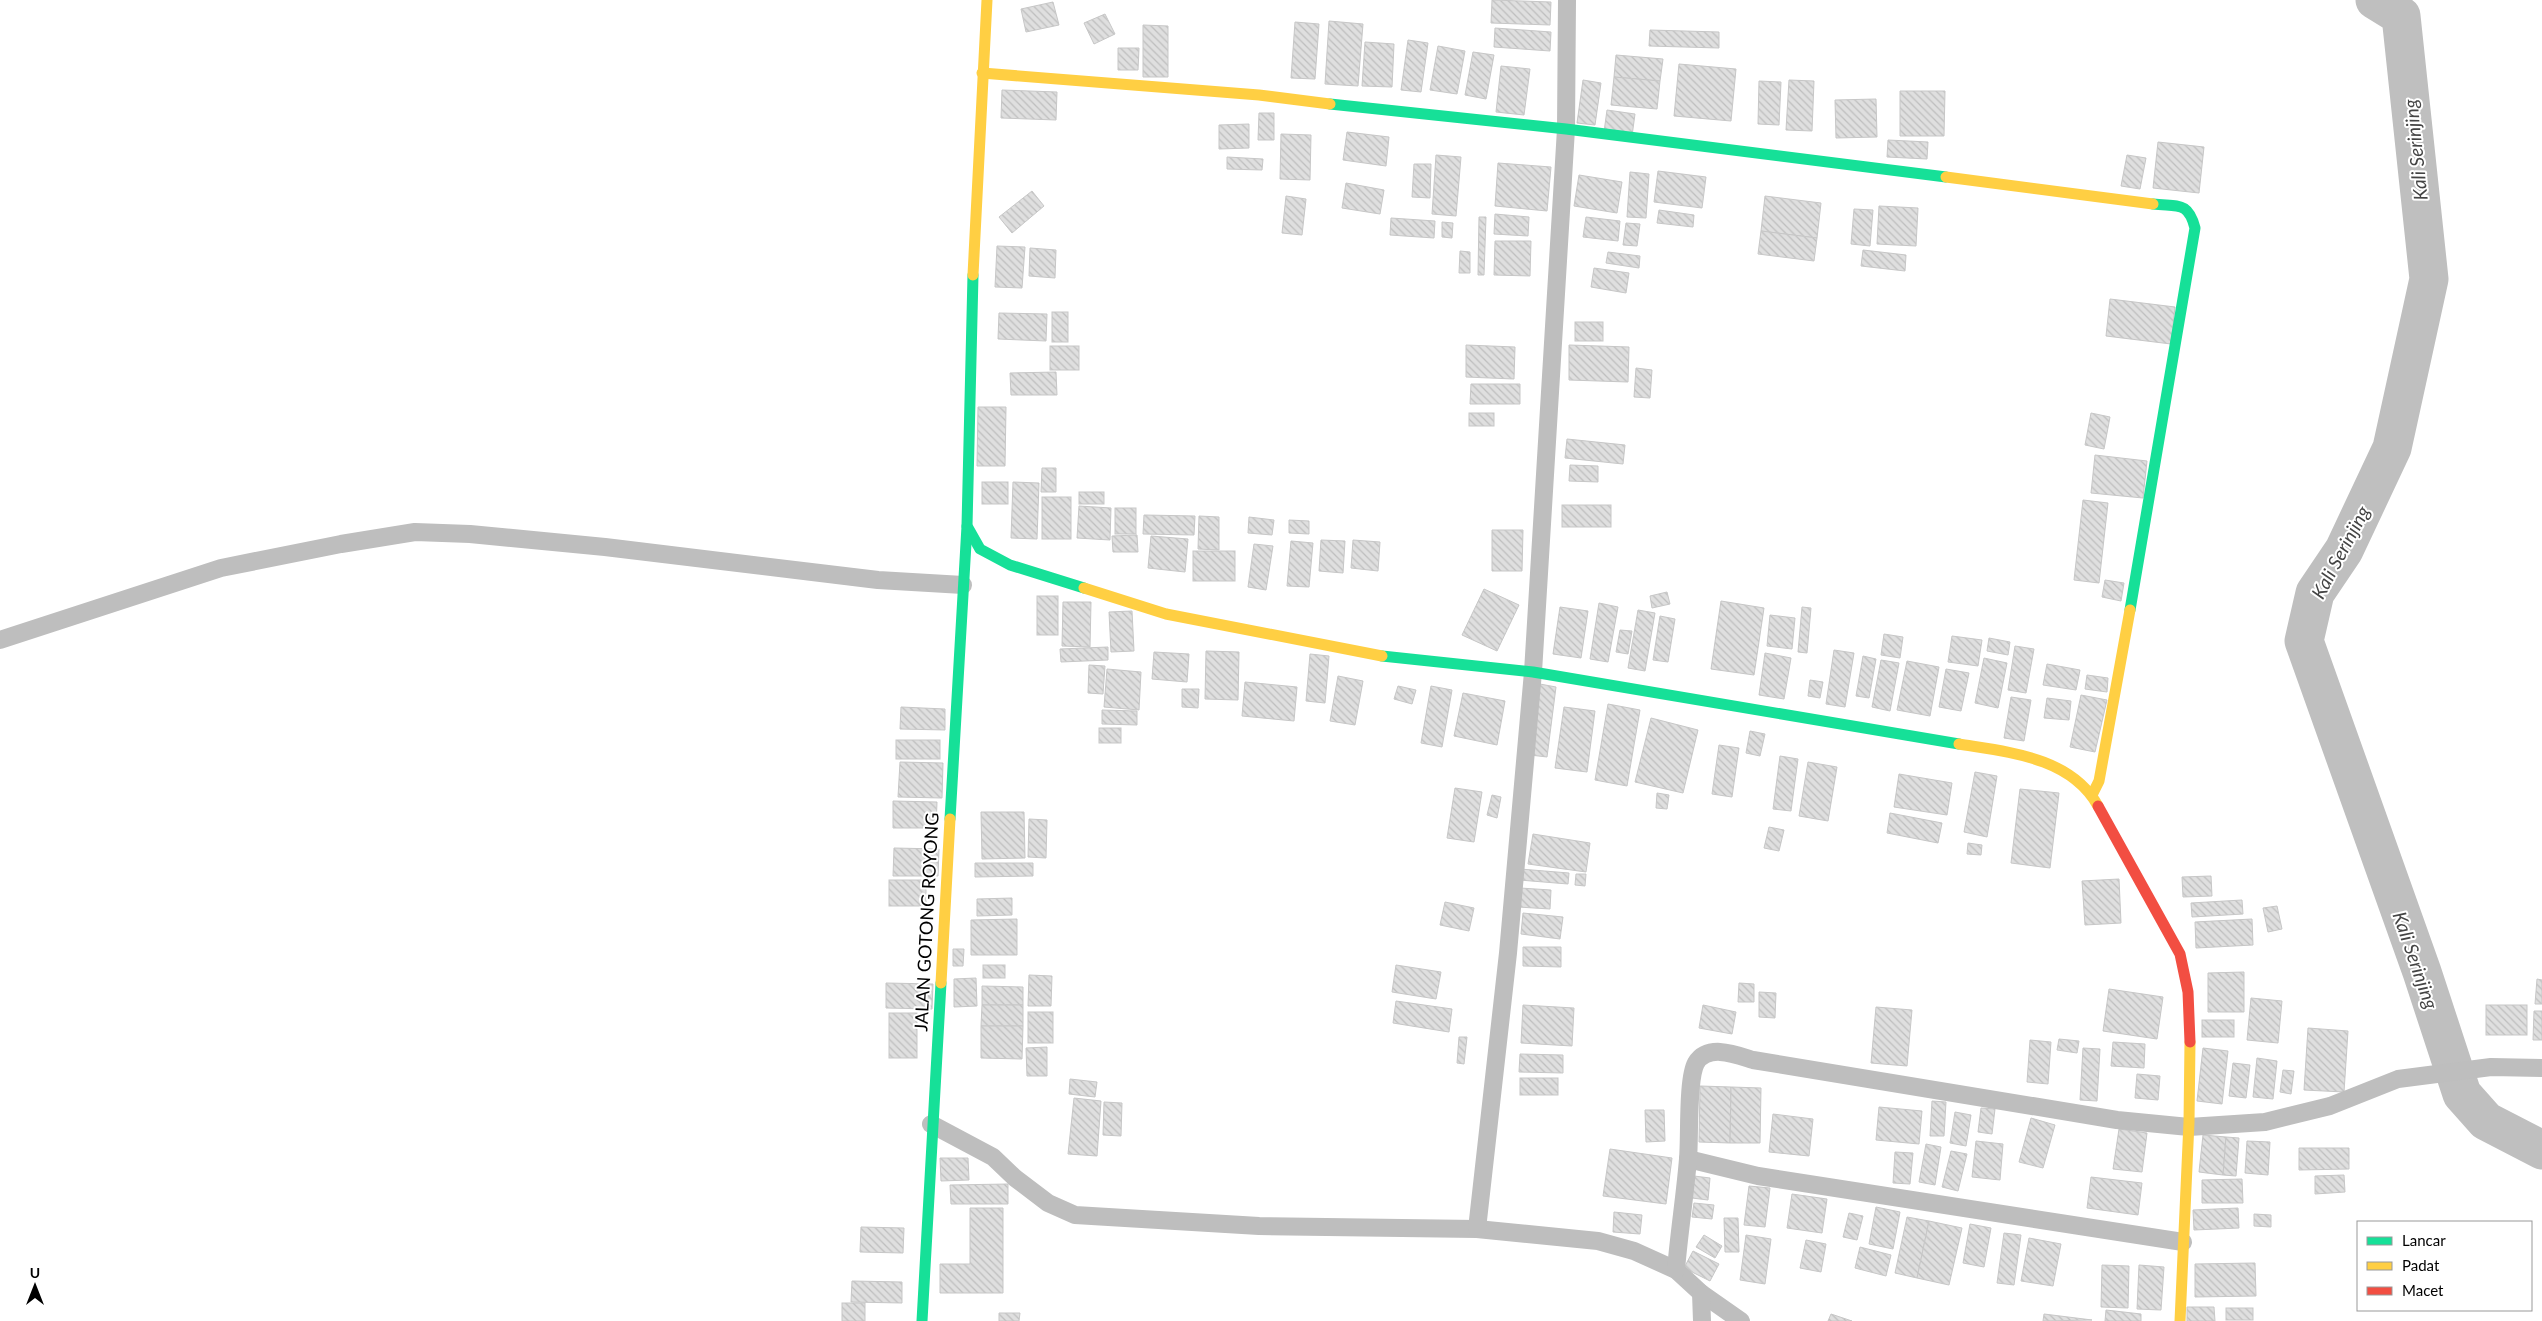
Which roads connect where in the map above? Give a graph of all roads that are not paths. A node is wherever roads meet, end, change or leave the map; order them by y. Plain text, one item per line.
1 (987, 0) edge
2 (1567, 0) edge
3 (982, 73) junction
4 (1566, 129) junction
5 (967, 526) junction
6 (963, 585) junction
7 (0, 640) edge
8 (1533, 672) junction
9 (2092, 794) junction
10 (2542, 1068) edge
11 (931, 1124) junction
12 (2190, 1128) junction
13 (1688, 1159) junction
14 (1477, 1229) junction
15 (2183, 1242) junction
16 (1676, 1270) junction
17 (1701, 1293) junction
18 (922, 1321) edge
19 (1702, 1321) edge
20 (1741, 1321) edge
21 (2180, 1321) edge

1 - 3 street, JALAN GOTONG ROYONG
2 - 4 street
3 - 4 street
3 - 5 street, JALAN GOTONG ROYONG
4 - 8 street
4 - 9 street
5 - 6 street, JALAN GOTONG ROYONG
5 - 8 street
6 - 7 street
6 - 11 street, JALAN GOTONG ROYONG
8 - 9 street
8 - 14 street
9 - 12 street
10 - 12 street
11 - 14 street
11 - 18 street, JALAN GOTONG ROYONG
12 - 13 street
12 - 15 street
13 - 15 street
13 - 16 street
14 - 16 street
15 - 21 street
16 - 17 street
17 - 19 street
17 - 20 street

